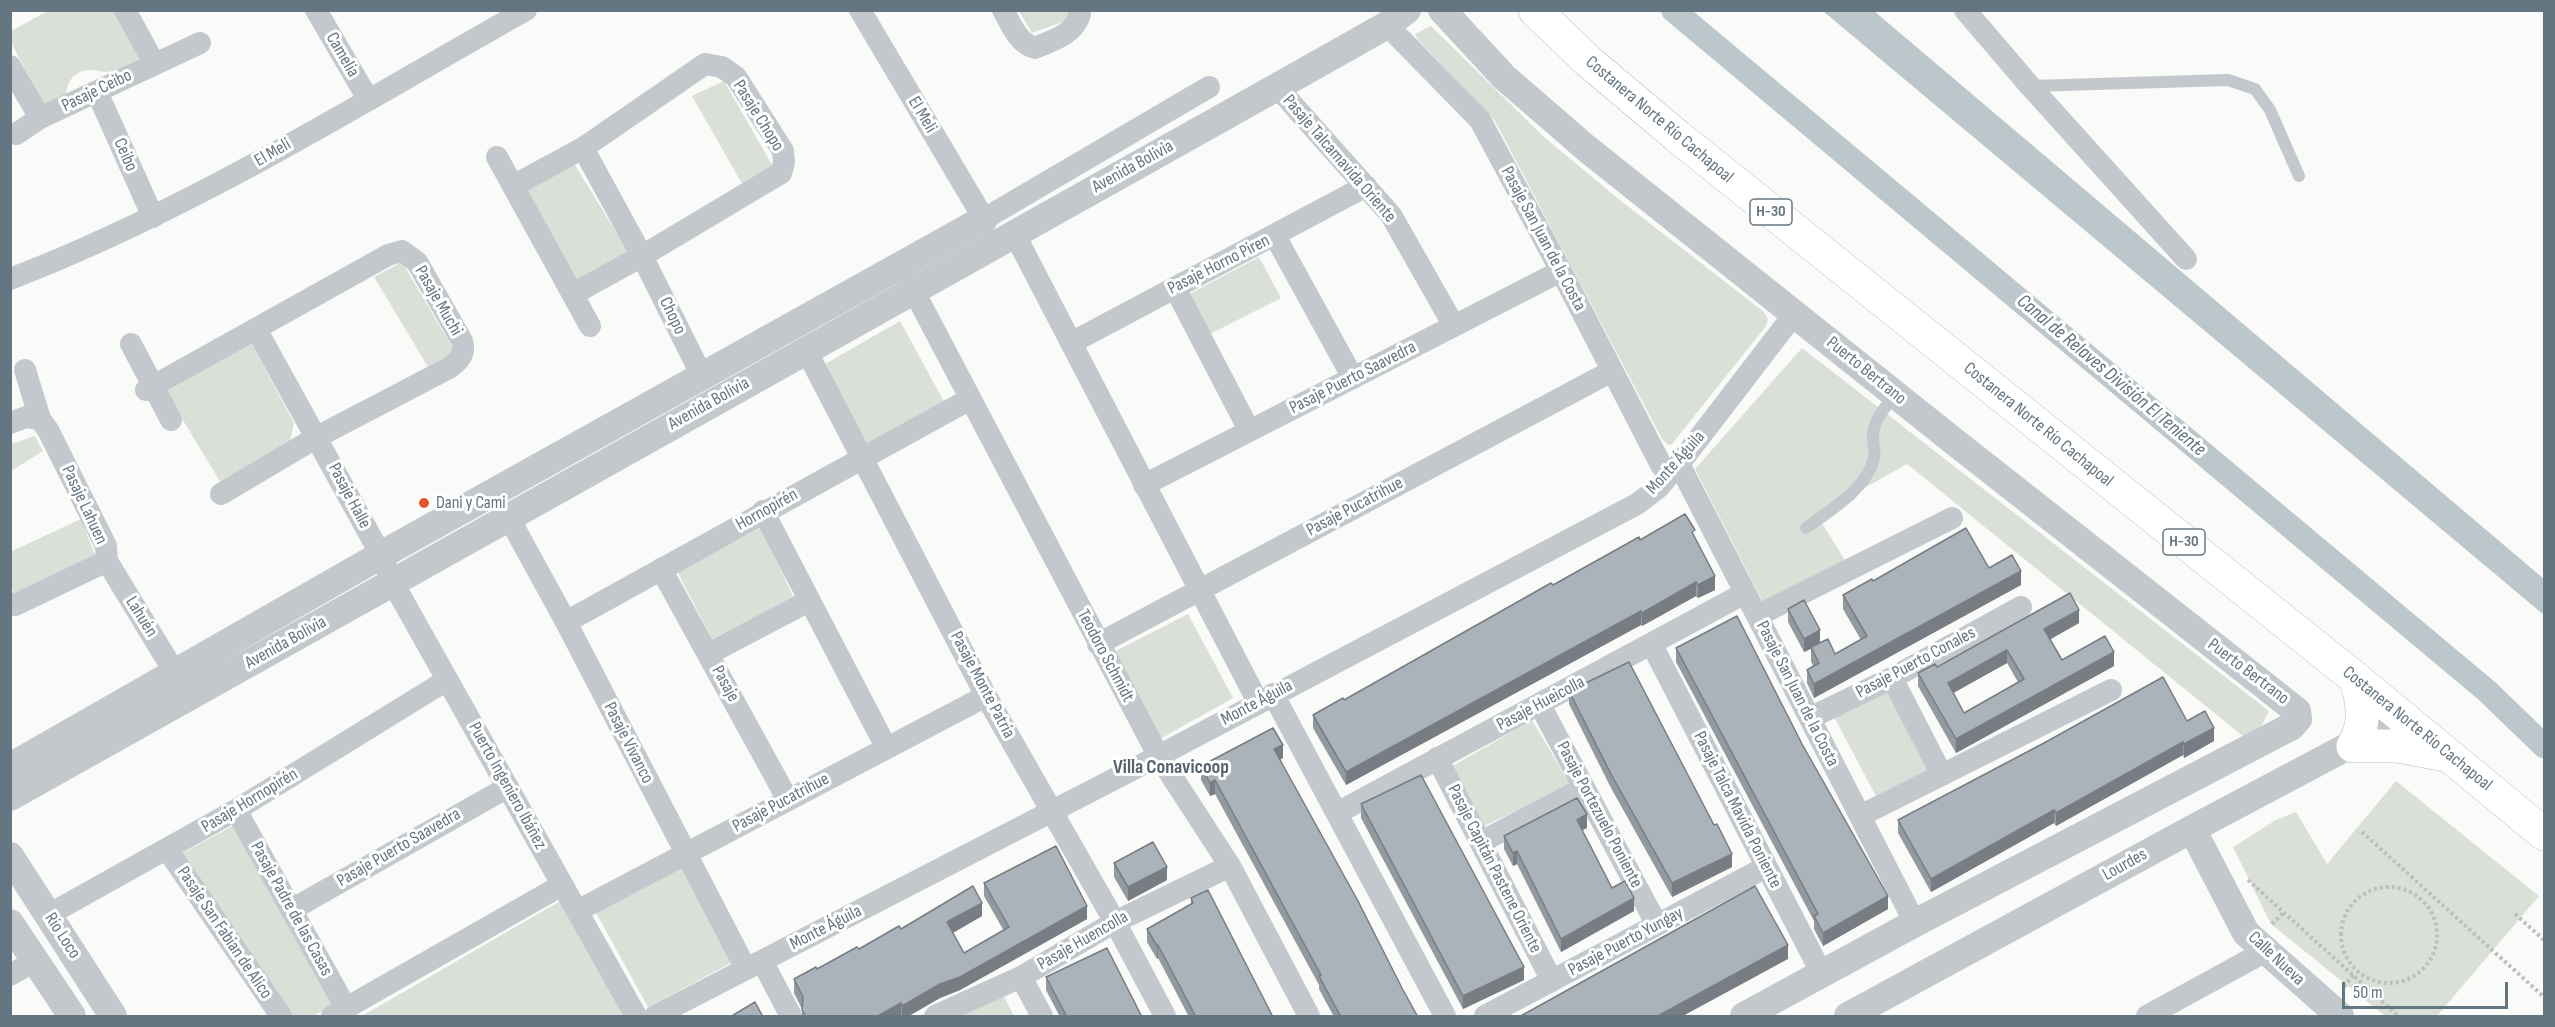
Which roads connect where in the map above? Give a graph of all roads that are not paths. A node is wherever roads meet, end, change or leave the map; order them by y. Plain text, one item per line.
1 (125, 10) edge
2 (316, 10) edge
3 (526, 10) edge
4 (860, 10) edge
5 (1003, 10) edge
6 (1078, 10) edge
7 (1442, 10) edge
8 (1535, 10) edge
9 (1965, 10) edge
10 (1397, 17) edge
11 (200, 43) dead end
12 (154, 63) junction
13 (10, 66) edge
14 (2030, 86) junction
15 (1209, 87) dead end
16 (1277, 87) junction
17 (97, 92) junction
18 (368, 99) junction
19 (40, 118) junction
20 (16, 134) dead end
21 (583, 148) junction
22 (497, 157) dead end
23 (2299, 176) dead end
24 (513, 186) junction
25 (1366, 186) junction
26 (153, 217) junction
27 (984, 219) junction
28 (1014, 233) junction
29 (1275, 237) junction
30 (642, 256) junction
31 (2186, 259) dead end
32 (899, 265) junction
33 (1561, 271) junction
34 (10, 279) edge
35 (1175, 288) junction
36 (913, 290) junction
37 (573, 294) junction
38 (1795, 313) junction
39 (590, 326) dead end
40 (1454, 326) junction
41 (256, 328) junction
42 (1071, 343) junction
43 (131, 344) dead end
44 (806, 350) junction
45 (25, 370) dead end
46 (1612, 371) junction
47 (702, 376) junction
48 (1353, 378) junction
49 (150, 388) junction
50 (1895, 394) junction
51 (970, 399) junction
52 (40, 419) junction
53 (171, 420) dead end
54 (10, 423) edge
55 (1249, 430) junction
56 (317, 438) junction
57 (862, 459) junction
58 (1674, 470) junction
59 (1144, 485) junction
60 (221, 494) dead end
61 (763, 512) junction
62 (509, 518) junction
63 (1952, 518) dead end
64 (1806, 528) dead end
65 (381, 555) junction
66 (107, 561) junction
67 (661, 568) junction
68 (393, 583) junction
69 (1199, 590) junction
70 (1745, 593) junction
71 (809, 601) junction
72 (10, 603) edge
73 (2021, 606) dead end
74 (1757, 616) junction
75 (566, 622) junction
76 (1098, 644) junction
77 (1652, 645) junction
78 (708, 654) junction
79 (175, 672) junction
80 (1892, 678) junction
81 (2355, 678) junction
82 (447, 680) junction
83 (2111, 690) dead end
84 (987, 696) junction
85 (1265, 698) junction
86 (1540, 705) junction
87 (2403, 717) junction
88 (1810, 718) junction
89 (2353, 746) junction
90 (886, 747) junction
91 (1158, 755) junction
92 (2450, 756) junction
93 (1437, 758) junction
94 (10, 767) edge
95 (1942, 775) junction
96 (508, 787) junction
97 (1584, 788) junction
98 (10, 796) edge
99 (788, 800) junction
100 (236, 810) junction
101 (1051, 811) junction
102 (1337, 813) junction
103 (1860, 816) junction
104 (2192, 829) junction
105 (2544, 834) edge
106 (1480, 842) junction
107 (167, 849) junction
108 (684, 854) junction
109 (10, 856) edge
110 (1230, 866) junction
111 (1766, 867) junction
112 (562, 885) junction
113 (291, 910) junction
114 (577, 911) junction
115 (48, 915) junction
116 (1114, 922) junction
117 (10, 923) edge
118 (1916, 923) junction
119 (1657, 925) junction
120 (2266, 951) junction
121 (35, 961) junction
122 (754, 965) junction
123 (1822, 974) junction
124 (10, 975) edge
125 (1021, 977) junction
126 (1552, 981) junction
127 (339, 1012) edge
128 (72, 1017) edge
129 (113, 1017) edge
130 (280, 1017) edge
131 (636, 1017) edge
132 (656, 1017) edge
133 (791, 1017) edge
134 (935, 1017) edge
135 (1042, 1017) edge
136 (1165, 1017) edge
137 (1309, 1017) edge
138 (1445, 1017) edge
139 (1485, 1017) edge
140 (1744, 1017) edge
141 (1848, 1017) edge
142 (2147, 1017) edge
143 (2340, 1017) edge

1 - 12 street, Pasaje Ceibo
2 - 18 street, Camelia
3 - 18 street, El Meli
4 - 27 street, El Meli
5 - 6 street
7 - 38 street, Puerto Bertrano
8 - 81 main road, Costanera Norte Río Cachapoal / H-30
9 - 14 street
10 - 16 street, Avenida Bolivia
10 - 33 street, Pasaje San Juan de la Costa
11 - 12 street, Pasaje Ceibo
12 - 17 street, Pasaje Ceibo
13 - 19 street, Pasaje Ceibo
14 - 23 lane
14 - 31 street
15 - 27 street, Avenida Bolivia
16 - 25 street, Pasaje Talcamavida Oriente
16 - 28 street, Avenida Bolivia
17 - 19 street, Pasaje Ceibo
17 - 26 street, Ceibo
18 - 26 street, El Meli
19 - 20 street, Pasaje Ceibo
21 - 24 street, Pasaje Chopo
21 - 30 street
21 - 30 street, Pasaje Chopo
22 - 24 street
24 - 37 street
25 - 29 street, Pasaje Horno Piren
25 - 40 street, Pasaje Talcamavida Oriente
26 - 34 street, El Meli
27 - 32 street, Avenida Bolivia
28 - 36 street, Avenida Bolivia
28 - 42 street
29 - 35 street, Pasaje Horno Piren
29 - 48 street
30 - 37 street, Pasaje Chopo
30 - 47 street, Chopo
32 - 36 street, Teodoro Schmidt
32 - 47 street, Avenida Bolivia
33 - 40 street, Pasaje Puerto Saavedra
33 - 46 street, Pasaje San Juan de la Costa
35 - 42 street, Pasaje Horno Piren
35 - 55 street
36 - 44 street, Avenida Bolivia
36 - 51 street, Teodoro Schmidt
37 - 39 street
38 - 50 street, Puerto Bertrano
38 - 58 street, Monte Águila
40 - 48 street, Pasaje Puerto Saavedra
41 - 49 street, Pasaje Muchi
41 - 56 street
41 - 56 street, Pasaje Muchi
42 - 59 street
43 - 49 street
44 - 57 street, Pasaje Monte Patria
44 - 62 street, Avenida Bolivia
45 - 52 street, Pasaje Lahuen
46 - 58 street, Pasaje San Juan de la Costa
46 - 69 street, Pasaje Pucatrihue
47 - 65 street, Avenida Bolivia
48 - 55 street, Pasaje Puerto Saavedra
49 - 53 street
50 - 64 lane
50 - 118 street, Puerto Bertrano
51 - 57 street, Hornopirén
51 - 76 street, Teodoro Schmidt
52 - 54 street
52 - 66 street, Pasaje Lahuen
55 - 59 street, Pasaje Puerto Saavedra
56 - 60 street, Pasaje Muchi
56 - 65 street, Pasaje Halle
57 - 61 street, Hornopirén
57 - 84 street, Pasaje Monte Patria
58 - 70 street, Pasaje San Juan de la Costa
58 - 85 street, Monte Águila
59 - 69 street
61 - 67 street, Hornopirén
61 - 71 street
62 - 68 street, Avenida Bolivia
62 - 75 street, Pasaje Vivanco
63 - 74 street
65 - 68 street, Puerto Ingeniero Ibáñez
65 - 79 street, Avenida Bolivia
66 - 72 street, Pasaje Lahuen
66 - 79 street, Lahuén
67 - 75 street, Hornopirén
67 - 78 street, Pasaje
68 - 82 street, Puerto Ingeniero Ibáñez
68 - 98 street, Avenida Bolivia
69 - 76 street, Pasaje Pucatrihue
69 - 85 street
70 - 74 street, Pasaje San Juan de la Costa
70 - 77 street, Pasaje Hueicolla
71 - 78 street
71 - 90 street
73 - 80 street, Pasaje Puerto Conales
74 - 88 street, Pasaje San Juan de la Costa
75 - 108 street, Pasaje Vivanco
76 - 91 street, Teodoro Schmidt
77 - 86 street, Pasaje Hueicolla
77 - 111 street, Pasaje Talca Mavida Poniente
78 - 99 street, Pasaje
79 - 94 street, Avenida Bolivia
80 - 88 street, Pasaje Puerto Conales
80 - 95 street
81 - 87 main road, Costanera Norte Río Cachapoal / H-30
81 - 89 main road
82 - 96 street, Puerto Ingeniero Ibáñez
82 - 100 street, Pasaje Hornopirén
83 - 95 street
84 - 90 street, Pasaje Pucatrihue
84 - 101 street, Pasaje Monte Patria
85 - 91 street, Monte Águila
85 - 102 street
86 - 93 street, Pasaje Hueicolla
86 - 97 street, Pasaje Portezuelo Poniente
87 - 89 street, Lourdes
87 - 92 main road, Costanera Norte Río Cachapoal / H-30
88 - 103 street, Pasaje San Juan de la Costa
89 - 92 main road
89 - 104 street, Lourdes
90 - 99 street, Pasaje Pucatrihue
91 - 101 street, Monte Águila
91 - 110 street, Teodoro Schmidt
92 - 105 main road, Costanera Norte Río Cachapoal / H-30
93 - 102 street, Pasaje Hueicolla
93 - 106 street, Pasaje Capitán Pastene Oriente
95 - 103 street
96 - 112 street, Puerto Ingeniero Ibáñez
96 - 113 street, Pasaje Puerto Saavedra
97 - 106 street
97 - 119 street, Pasaje Portezuelo Poniente
99 - 108 street, Pasaje Pucatrihue
100 - 107 street, Pasaje Hornopirén
100 - 113 street, Pasaje Padre de las Casas
101 - 116 street, Pasaje Monte Patria
101 - 122 street, Monte Águila
102 - 138 street
103 - 118 street, Pasaje San Juan de la Costa
104 - 120 street, Calle Nueva
104 - 141 street, Lourdes
106 - 126 street, Pasaje Capitán Pastene Oriente
107 - 115 street, Pasaje Hornopirén
107 - 130 street, Pasaje San Fabian de Alico
108 - 114 street, Pasaje Pucatrihue
108 - 122 street, Pasaje Vivanco
109 - 115 street, Río Loco
110 - 116 street, Pasaje Huencolla
110 - 137 street, Teodoro Schmidt
111 - 119 street, Pasaje Puerto Yungay
111 - 123 street, Pasaje Talca Mavida Poniente
112 - 114 street, Puerto Ingeniero Ibáñez
112 - 127 street
113 - 127 street, Pasaje Padre de las Casas
114 - 131 street, Puerto Ingeniero Ibáñez
115 - 129 street, Río Loco
116 - 125 street, Pasaje Huencolla
116 - 136 street, Pasaje Monte Patria
117 - 121 street, Río Loco
118 - 123 street
119 - 126 street, Pasaje Puerto Yungay
120 - 142 street
120 - 143 street, Calle Nueva
121 - 124 street
121 - 128 street, Río Loco
122 - 132 street, Monte Águila
122 - 133 street, Pasaje Vivanco
123 - 140 street
125 - 134 street, Pasaje Huencolla
125 - 135 street
126 - 139 street, Pasaje Puerto Yungay

